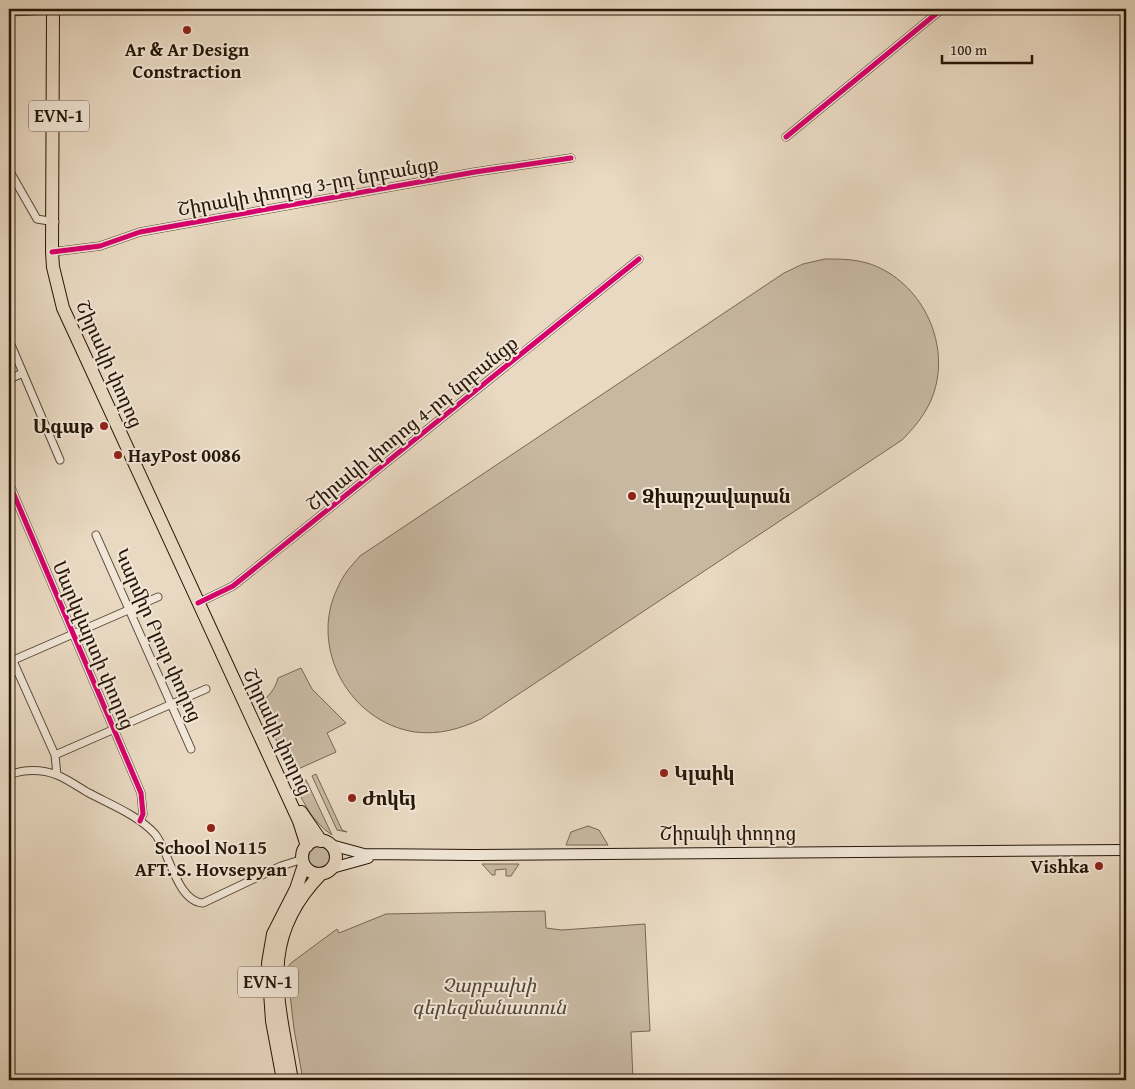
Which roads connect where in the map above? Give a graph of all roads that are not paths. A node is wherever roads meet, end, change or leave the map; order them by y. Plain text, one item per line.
1 (55, 9) edge
2 (942, 9) edge
3 (9, 12) edge
4 (786, 137) dead end
5 (571, 158) dead end
6 (9, 170) edge
7 (55, 222) junction
8 (55, 252) junction
9 (639, 259) dead end
10 (9, 340) edge
11 (23, 373) junction
12 (9, 379) edge
13 (60, 460) dead end
14 (9, 482) edge
15 (96, 534) dead end
16 (158, 597) dead end
17 (201, 602) junction
18 (131, 611) junction
19 (73, 635) junction
20 (9, 652) edge
21 (11, 661) edge
22 (206, 689) dead end
23 (170, 704) junction
24 (114, 731) junction
25 (192, 749) dead end
26 (56, 755) junction
27 (9, 775) edge
28 (57, 775) junction
29 (140, 821) junction
30 (326, 843) junction
31 (307, 846) junction
32 (1126, 852) edge
33 (304, 862) junction
34 (327, 871) junction
35 (283, 1080) edge
36 (292, 1080) edge

1 - 3 street
1 - 7 highway, Շիրակի փողոց / EVN-1
2 - 4 street
5 - 8 street, Շիրակի փողոց 3-րդ նրբանցք
6 - 7 street
7 - 8 highway, Շիրակի փողոց / EVN-1
8 - 17 highway, Շիրակի փողոց / EVN-1
9 - 17 street, Շիրակի փողոց 4-րդ նրբանցք
10 - 11 street
11 - 12 street
11 - 13 street
14 - 19 street, Մարկվարտի փողոց
15 - 18 street, Կարմիր Բլուր փողոց
16 - 18 street
17 - 30 highway, Շիրակի փողոց / EVN-1
17 - 31 highway, Շիրակի փողոց / EVN-1
18 - 19 street
18 - 23 street, Կարմիր Բլուր փողոց
19 - 21 street
19 - 24 street, Մարկվարտի փողոց
20 - 21 street
21 - 26 street
22 - 23 street
23 - 24 street
23 - 25 street, Կարմիր Բլուր փողոց
24 - 26 street
24 - 29 street, Մարկվարտի փողոց
26 - 28 street
27 - 28 street
28 - 29 street
29 - 33 street
30 - 31 highway
30 - 32 main road, Շիրակի փողոց
30 - 34 highway
31 - 33 highway, EVN-1
32 - 34 main road, Շիրակի փողոց
33 - 34 highway
33 - 35 highway, EVN-1
34 - 36 highway, EVN-1

